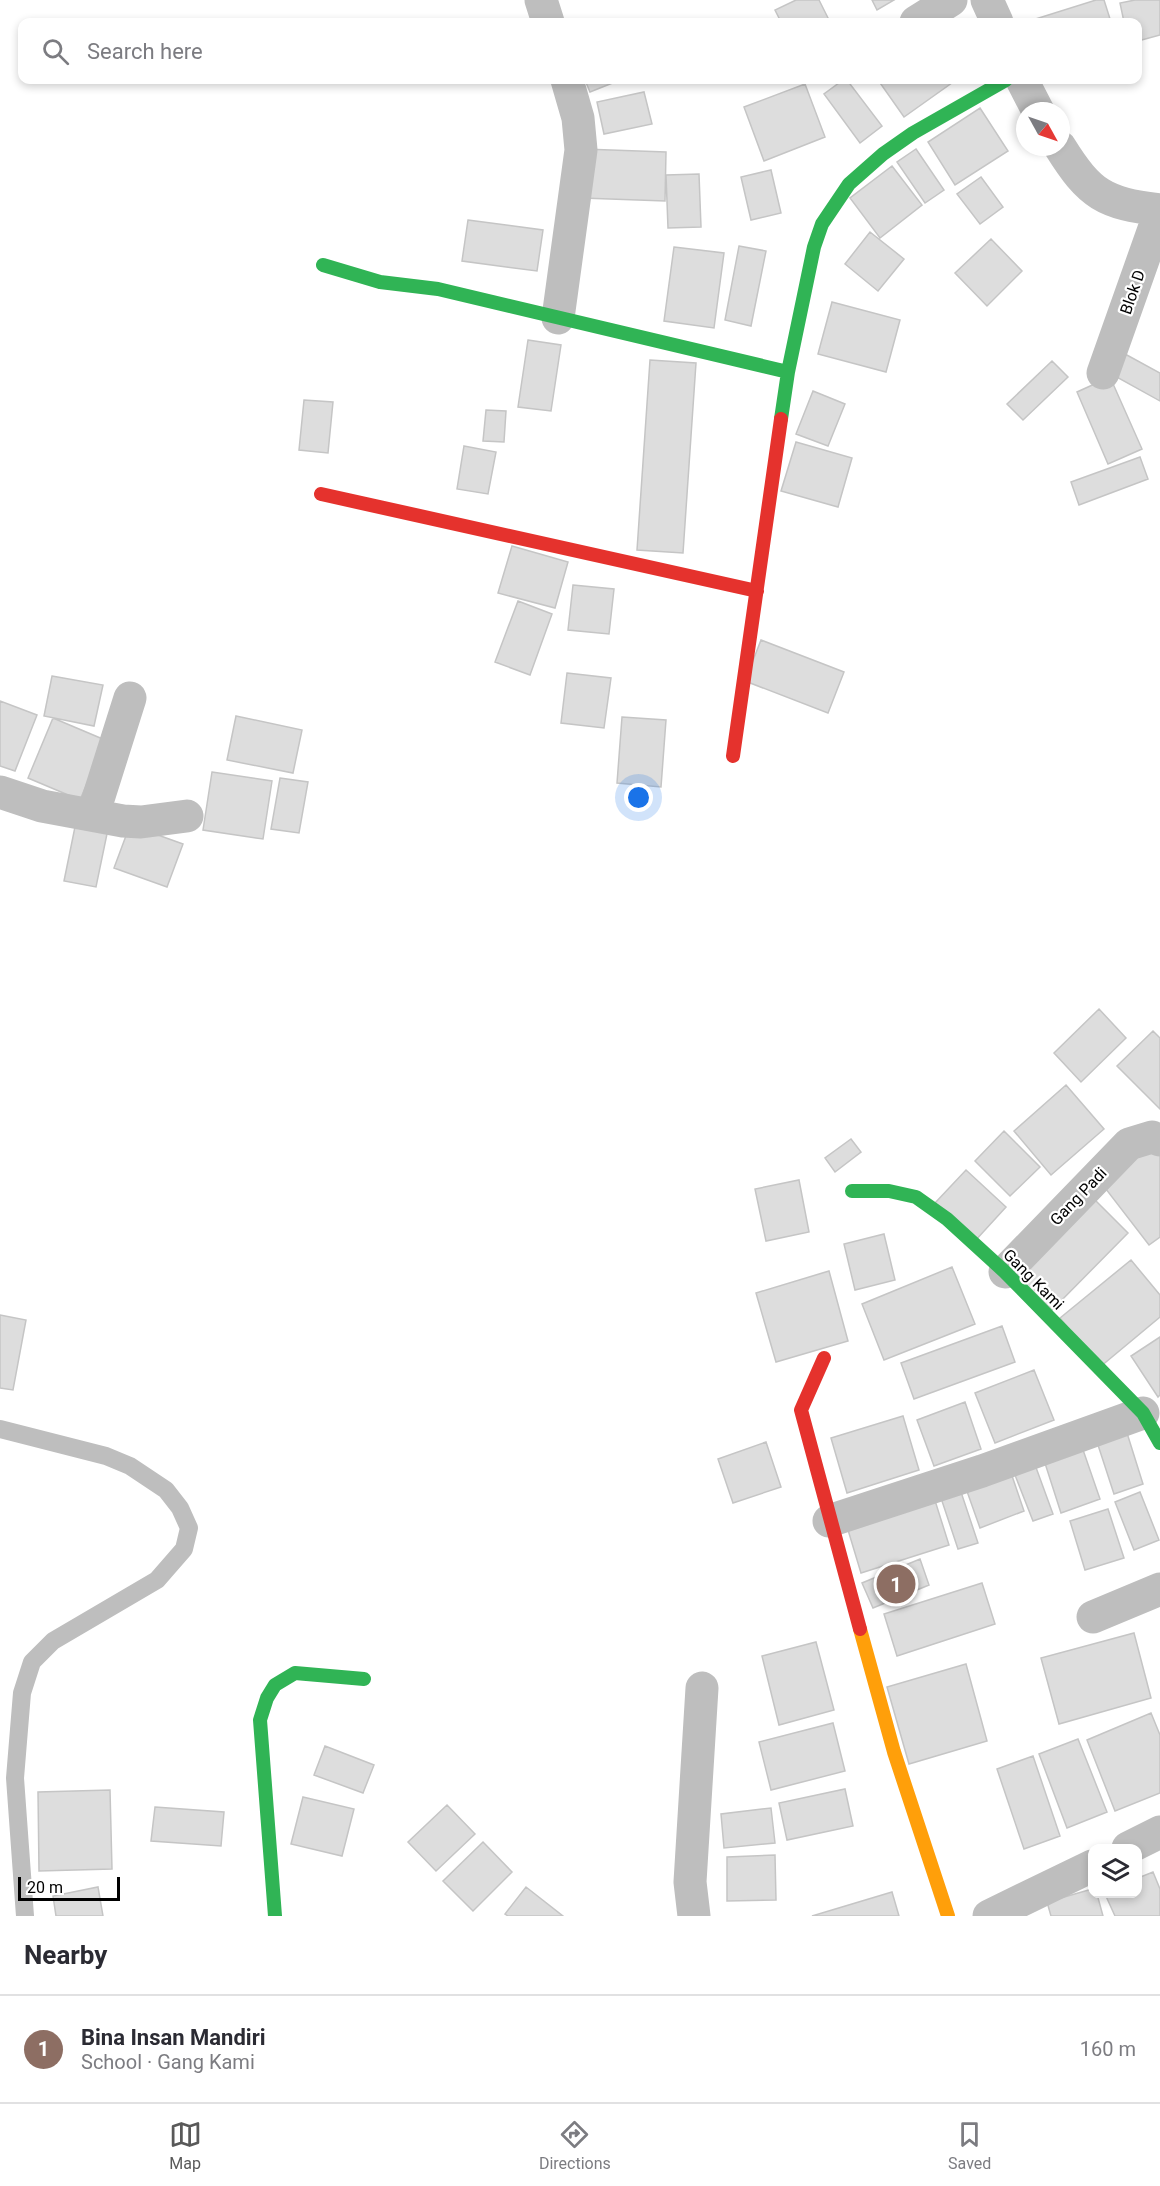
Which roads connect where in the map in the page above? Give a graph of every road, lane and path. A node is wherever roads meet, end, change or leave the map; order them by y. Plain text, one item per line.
1 (541, 0) edge
2 (951, 0) edge
3 (987, 0) edge
4 (547, 18) edge
5 (922, 18) edge
6 (995, 18) edge
7 (568, 84) edge
8 (999, 84) edge
9 (1024, 84) edge
10 (1033, 102) edge
11 (1066, 156) edge
12 (1160, 211) edge
13 (323, 265) dead end
14 (558, 318) junction
15 (788, 372) junction
16 (1103, 373) dead end
17 (321, 494) dead end
18 (757, 591) junction
19 (130, 698) dead end
20 (733, 756) dead end
21 (0, 792) edge
22 (93, 815) junction
23 (187, 816) dead end
24 (1160, 1140) edge
25 (852, 1191) dead end
26 (1005, 1272) junction
27 (824, 1358) dead end
28 (1143, 1413) junction
29 (0, 1430) edge
30 (1160, 1443) edge
31 (829, 1521) junction
32 (1160, 1589) edge
33 (1093, 1617) dead end
34 (364, 1679) dead end
35 (702, 1688) dead end
36 (8, 1779) edge
37 (1160, 1832) edge
38 (1136, 1844) edge
39 (1088, 1868) edge
40 (25, 1916) edge
41 (275, 1916) edge
42 (694, 1916) edge
43 (948, 1916) edge
44 (989, 1916) edge

1 - 4 street
2 - 5 street
3 - 6 street
7 - 14 street
8 - 15 street
9 - 10 street
11 - 12 street
12 - 16 street, Blok D
13 - 14 street
14 - 15 street
15 - 18 street
17 - 18 street
18 - 20 street
19 - 22 street
21 - 22 street
22 - 23 street
24 - 26 street, Gang Padi
25 - 26 street, Gang Kami
26 - 28 street, Gang Kami
27 - 31 street
28 - 30 street, Gang Kami
28 - 31 street
29 - 36 lane
31 - 43 street
32 - 33 street
34 - 41 street
35 - 42 street
36 - 40 lane
37 - 38 street
39 - 44 street

